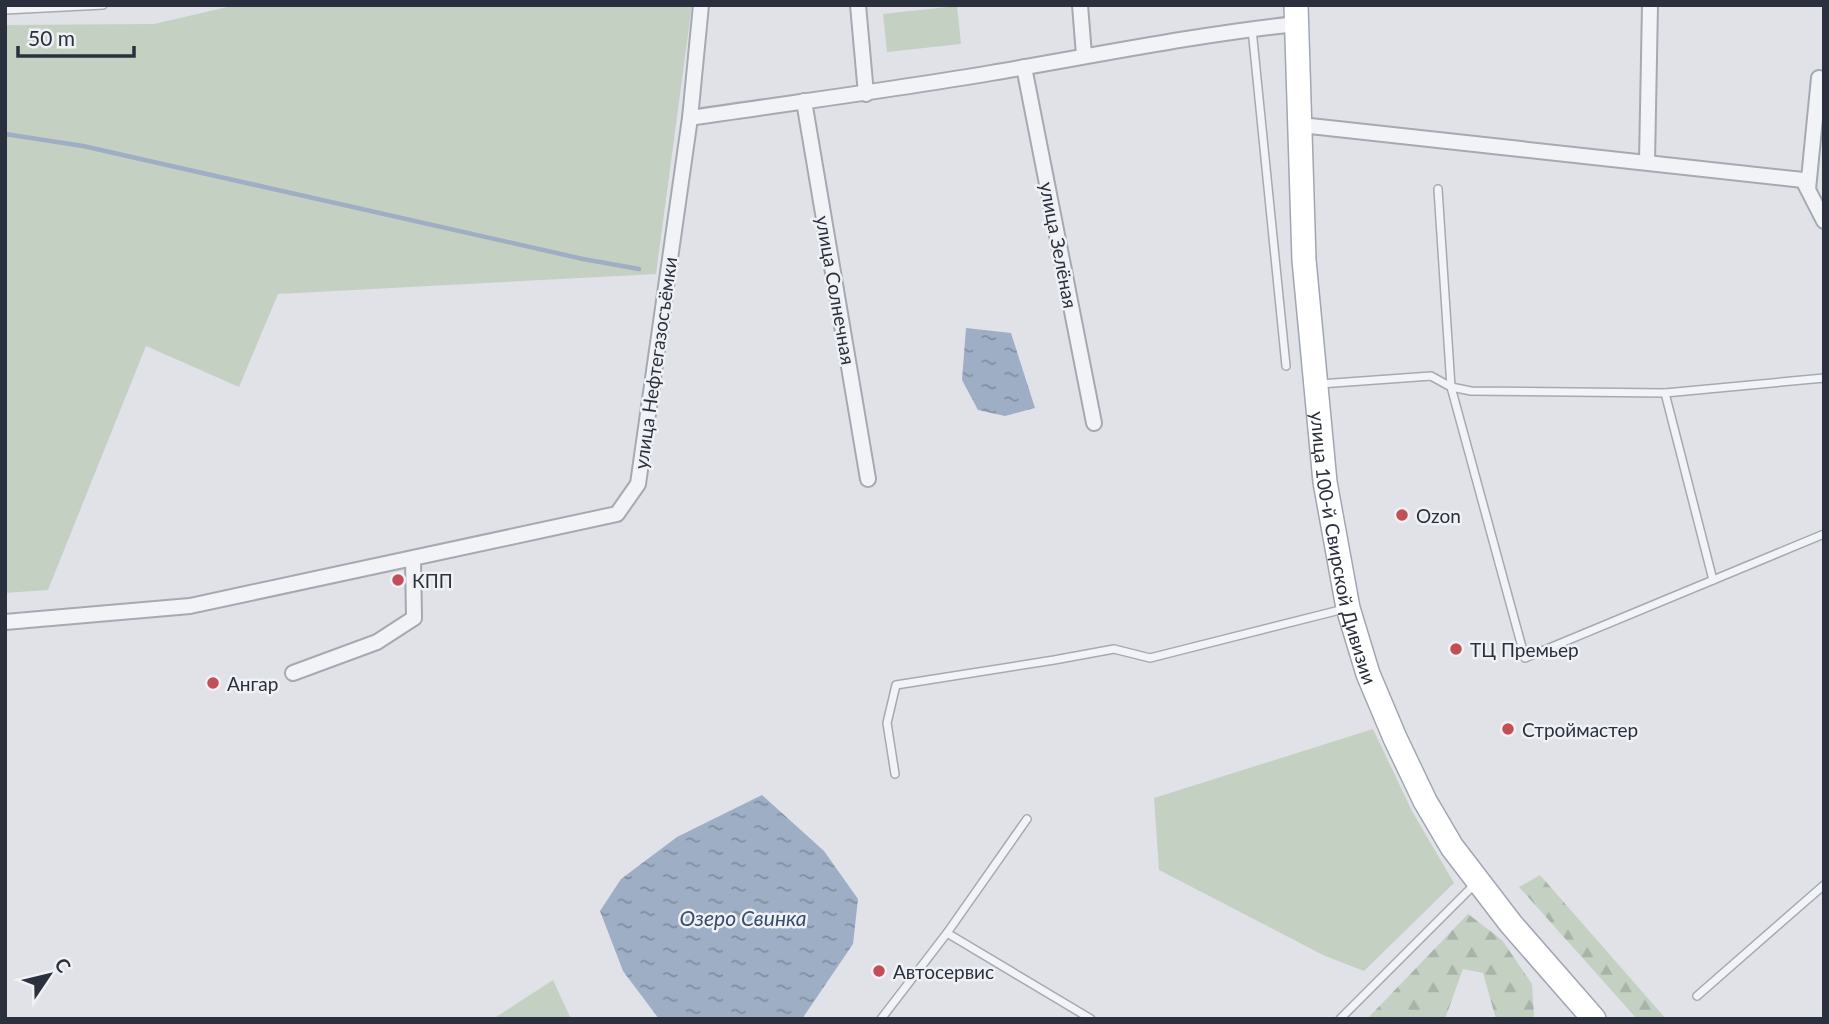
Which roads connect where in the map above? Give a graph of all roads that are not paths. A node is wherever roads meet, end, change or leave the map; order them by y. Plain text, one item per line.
1 (103, 5) edge
2 (701, 5) edge
3 (858, 5) edge
4 (1080, 5) edge
5 (1650, 5) edge
6 (22, 7) edge
7 (5, 10) edge
8 (1296, 14) edge
9 (1252, 28) junction
10 (1084, 55) junction
11 (1024, 67) junction
12 (1819, 78) dead end
13 (866, 94) junction
14 (804, 101) junction
15 (690, 118) junction
16 (1301, 125) junction
17 (1647, 162) junction
18 (1438, 188) dead end
19 (1808, 189) junction
20 (1824, 221) edge
21 (1286, 366) dead end
22 (1824, 378) edge
23 (1315, 384) junction
24 (1451, 387) junction
25 (1665, 393) junction
26 (1094, 423) dead end
27 (869, 479) dead end
28 (1824, 534) edge
29 (413, 558) junction
30 (1713, 580) junction
31 (1348, 608) junction
32 (5, 622) edge
33 (293, 673) dead end
34 (895, 775) dead end
35 (1027, 819) dead end
36 (1477, 881) junction
37 (1824, 885) edge
38 (947, 933) junction
39 (1697, 996) dead end
40 (1585, 1012) edge
41 (881, 1019) edge
42 (1091, 1019) edge
43 (1340, 1019) edge

1 - 6 lane
2 - 15 street, улица Нефтегазосъёмки
3 - 13 street
4 - 10 street
5 - 17 street
6 - 7 lane
8 - 9 street
8 - 16 main road, улица 100-й Свирской Дивизии
9 - 10 street
9 - 21 lane
10 - 11 street
11 - 13 street
11 - 26 street, улица Зелёная
12 - 19 street
13 - 14 street
14 - 15 street
14 - 27 street, улица Солнечная
15 - 29 street, улица Нефтегазосъёмки
16 - 17 street
16 - 23 main road, улица 100-й Свирской Дивизии
17 - 19 street
18 - 24 lane
19 - 20 street
22 - 25 lane
23 - 24 lane
23 - 31 main road, улица 100-й Свирской Дивизии
24 - 25 lane
24 - 30 lane
25 - 30 lane
28 - 30 lane
29 - 32 street, улица Нефтегазосъёмки
29 - 33 street
31 - 34 lane
31 - 36 main road, улица 100-й Свирской Дивизии
35 - 38 lane
36 - 40 main road, улица 100-й Свирской Дивизии
36 - 43 lane
37 - 39 lane
38 - 41 lane
38 - 42 lane

